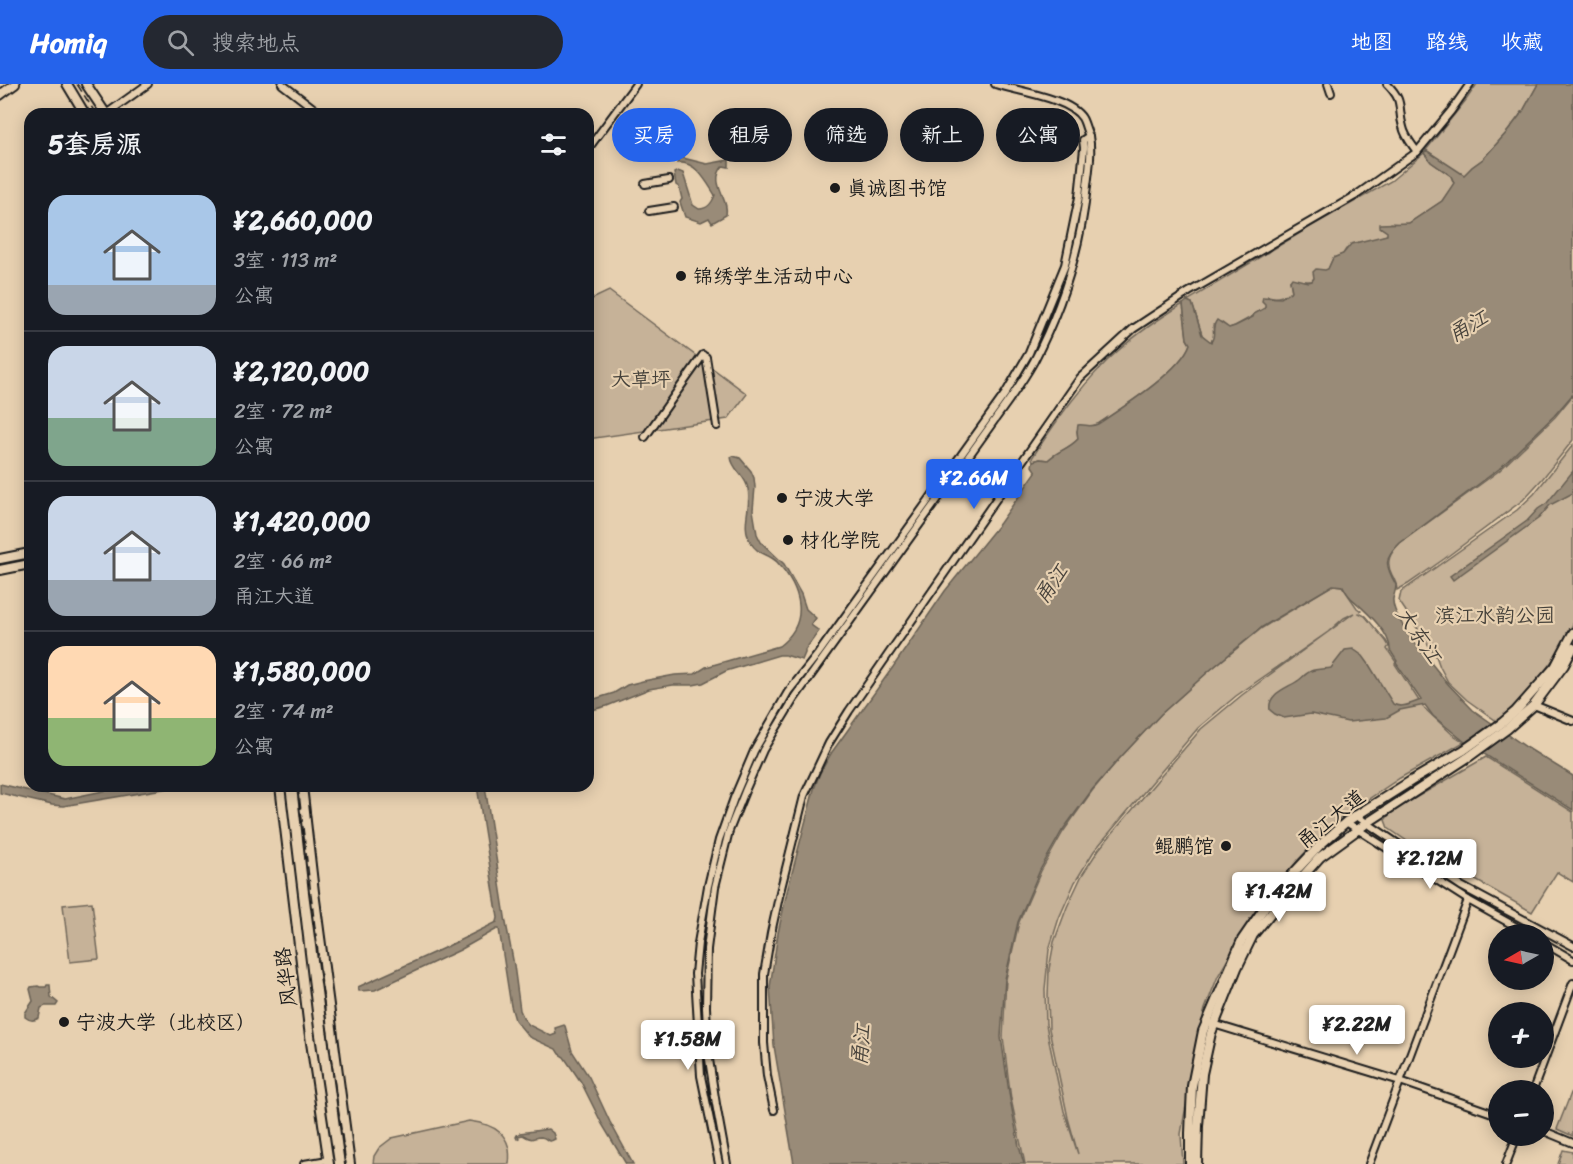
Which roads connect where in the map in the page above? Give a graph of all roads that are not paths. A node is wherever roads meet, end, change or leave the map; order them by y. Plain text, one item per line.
1 (15, 84) edge
2 (67, 84) edge
3 (86, 84) edge
4 (148, 84) edge
5 (282, 84) edge
6 (636, 84) edge
7 (995, 84) edge
8 (1328, 84) edge
9 (1387, 84) edge
10 (1470, 84) edge
11 (1331, 93) dead end
12 (0, 94) edge
13 (81, 108) edge
14 (102, 108) edge
15 (114, 108) edge
16 (313, 108) edge
17 (1089, 136) junction
18 (594, 141) edge
19 (1417, 152) junction
20 (669, 180) dead end
21 (645, 184) dead end
22 (674, 207) dead end
23 (649, 211) dead end
24 (717, 426) dead end
25 (645, 437) dead end
26 (24, 554) edge
27 (0, 559) edge
28 (24, 565) edge
29 (0, 570) edge
30 (1573, 633) edge
31 (1573, 648) edge
32 (1534, 705) junction
33 (1573, 721) edge
34 (1500, 730) junction
35 (1467, 753) junction
36 (281, 792) edge
37 (303, 792) edge
38 (1355, 815) junction
39 (1346, 822) junction
40 (1367, 823) junction
41 (1358, 829) junction
42 (1468, 900) junction
43 (1510, 924) edge
44 (1573, 946) edge
45 (1554, 949) edge
46 (1573, 960) edge
47 (1573, 983) edge
48 (1210, 1023) junction
49 (1537, 1080) edge
50 (1400, 1082) junction
51 (774, 1110) dead end
52 (1488, 1112) edge
53 (1554, 1135) edge
54 (1573, 1143) edge
55 (1513, 1146) edge
56 (328, 1162) edge
57 (304, 1164) edge
58 (350, 1164) edge
59 (719, 1164) edge
60 (727, 1164) edge
61 (1190, 1164) edge
62 (1197, 1164) edge
63 (1369, 1164) edge
64 (1506, 1164) edge

1 - 12 main road
2 - 13 main road
3 - 14 main road
4 - 15 street
5 - 16 street
6 - 18 street
7 - 17 street
8 - 11 street
9 - 19 street
10 - 19 street
17 - 59 street
17 - 60 street
19 - 51 street
20 - 21 street
22 - 23 street
24 - 25 street
26 - 27 main road
28 - 29 main road
30 - 34 main road, 甬江大道
31 - 32 main road, 甬江大道
32 - 33 street
32 - 34 main road, 甬江大道
34 - 35 main road, 甬江大道
35 - 38 main road, 甬江大道
35 - 40 main road, 甬江大道
36 - 56 main road, 风华路
37 - 58 main road, 风华路
38 - 39 main road, 甬江大道
38 - 40 street
39 - 41 street
39 - 48 main road, 甬江大道
40 - 41 main road, 甬江大道
40 - 44 street
41 - 42 street
41 - 48 main road, 甬江大道
42 - 43 street
42 - 50 street
45 - 46 street
47 - 49 street
48 - 50 street
48 - 61 main road, 甬江大道
48 - 62 main road, 甬江大道
50 - 52 street
50 - 63 street
53 - 54 street
55 - 64 street
56 - 57 street

